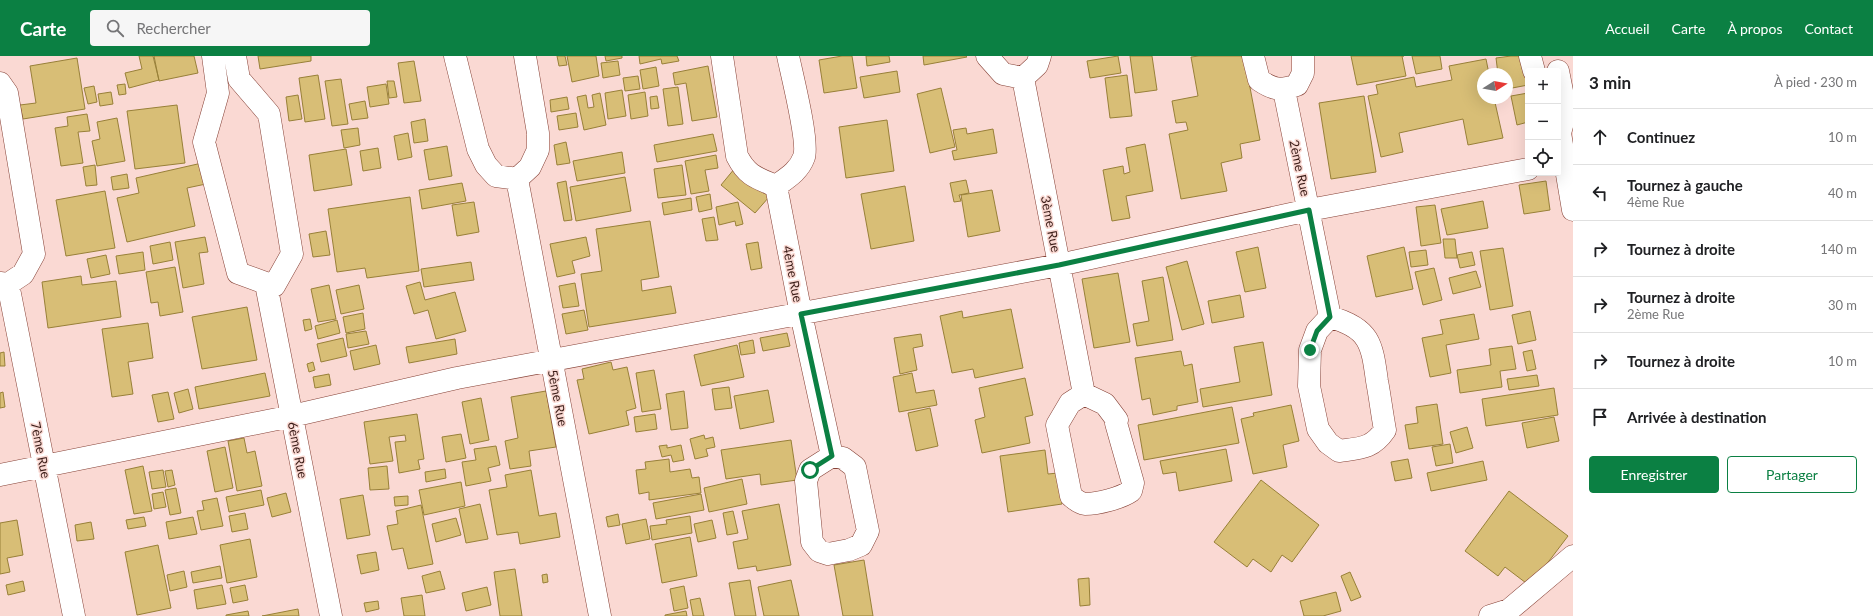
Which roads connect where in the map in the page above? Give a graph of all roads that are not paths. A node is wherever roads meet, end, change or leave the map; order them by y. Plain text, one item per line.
1 (213, 56) edge
2 (235, 56) edge
3 (456, 56) edge
4 (525, 56) edge
5 (722, 56) edge
6 (788, 56) edge
7 (987, 56) edge
8 (1040, 56) edge
9 (1253, 56) edge
10 (1303, 56) edge
11 (1530, 56) edge
12 (1555, 56) edge
13 (1533, 68) edge
14 (1557, 68) edge
15 (1023, 78) junction
16 (239, 79) junction
17 (0, 83) edge
18 (218, 84) junction
19 (1561, 86) edge
20 (1284, 90) junction
21 (1561, 126) edge
22 (1561, 140) edge
23 (1565, 162) edge
24 (1525, 170) edge
25 (517, 179) junction
26 (776, 186) junction
27 (1309, 210) junction
28 (1573, 210) edge
29 (1059, 265) junction
30 (4, 283) edge
31 (266, 284) junction
32 (801, 314) junction
33 (1330, 317) junction
34 (551, 362) junction
35 (1084, 394) junction
36 (292, 416) junction
37 (832, 456) dead end
38 (44, 465) junction
39 (0, 475) edge
40 (1573, 556) edge
41 (74, 616) edge
42 (331, 616) edge
43 (600, 616) edge
44 (1490, 616) edge

1 - 18 street
2 - 16 street
3 - 25 street
4 - 25 street
5 - 26 street
6 - 26 street
7 - 15 street
8 - 15 street
9 - 20 street
10 - 20 street
11 - 13 street
12 - 14 street
15 - 29 street, 3ème Rue
16 - 18 street
16 - 31 street
17 - 30 street
18 - 31 street
19 - 21 street
20 - 27 street, 2ème Rue
22 - 23 street
23 - 28 street
24 - 27 street
25 - 34 street, 5ème Rue
26 - 32 street, 4ème Rue
27 - 29 street
27 - 33 street, 2ème Rue
29 - 32 street
29 - 35 street, 3ème Rue
30 - 38 street, 7ème Rue
31 - 36 street, 6ème Rue
32 - 34 street
32 - 37 street, 4ème Rue
33 - 33 street
34 - 36 street
34 - 43 street, 5ème Rue
35 - 35 street
36 - 38 street
36 - 42 street, 6ème Rue
38 - 39 street
38 - 41 street, 7ème Rue
40 - 44 street

